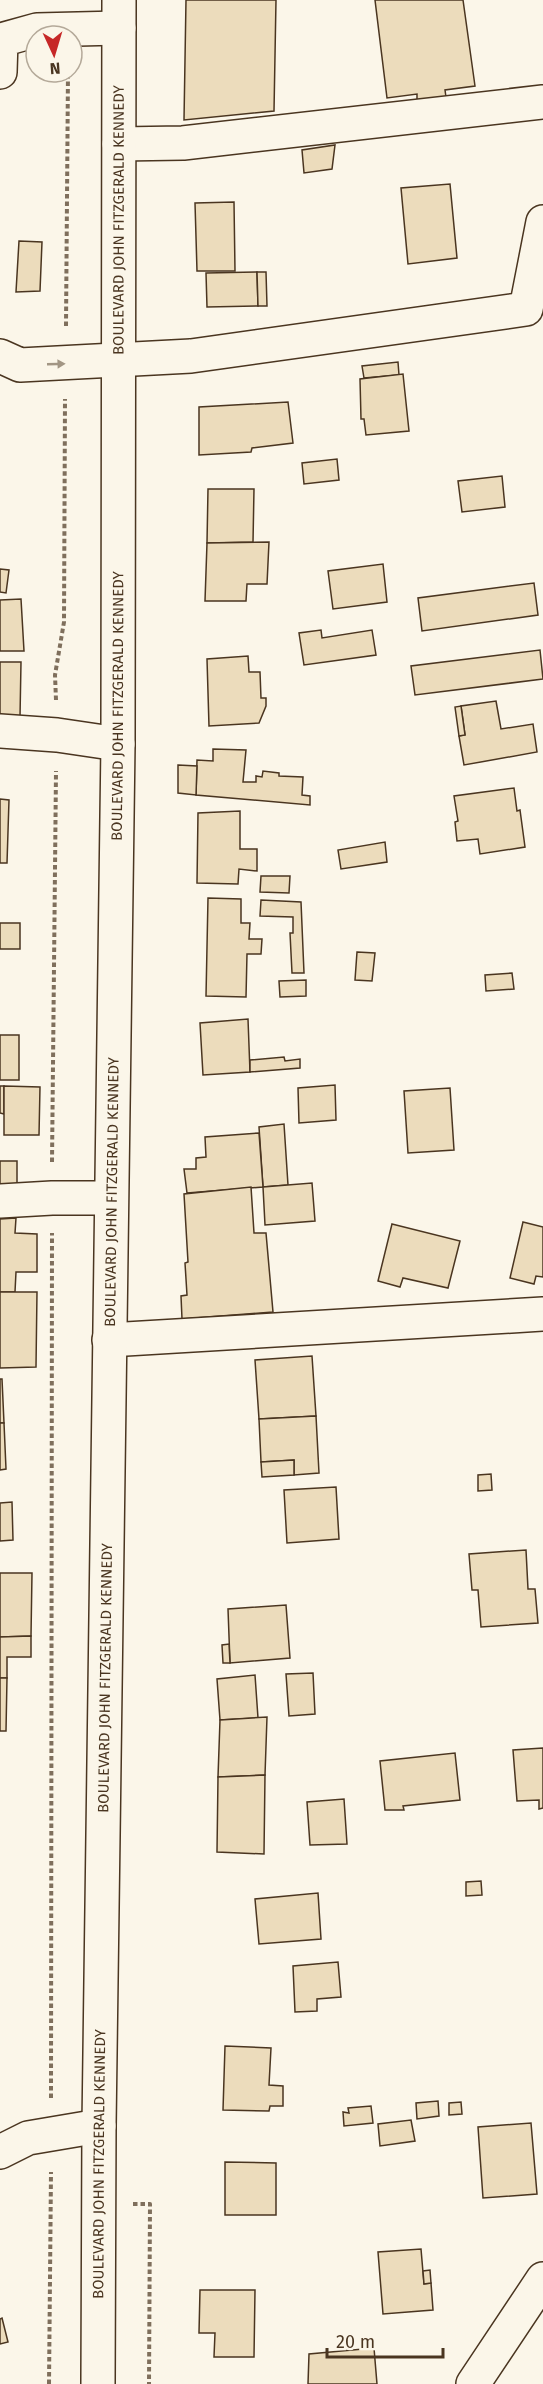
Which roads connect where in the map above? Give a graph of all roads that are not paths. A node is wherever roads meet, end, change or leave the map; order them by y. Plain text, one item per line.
1 (119, 14) edge
2 (0, 72) edge
3 (543, 102) edge
4 (119, 144) junction
5 (543, 222) edge
6 (0, 356) edge
7 (119, 361) junction
8 (0, 731) edge
9 (118, 744) junction
10 (111, 1198) junction
11 (0, 1201) edge
12 (543, 1314) edge
13 (109, 1340) junction
14 (99, 2126) junction
15 (0, 2152) edge
16 (543, 2279) edge
17 (98, 2384) edge
18 (473, 2384) edge

1 - 2 main road
1 - 4 main road, BOULEVARD JOHN FITZGERALD KENNEDY
3 - 4 main road
4 - 7 main road, BOULEVARD JOHN FITZGERALD KENNEDY
5 - 7 main road
6 -> 7 main road
7 - 9 main road, BOULEVARD JOHN FITZGERALD KENNEDY
8 - 9 main road
9 - 10 main road, BOULEVARD JOHN FITZGERALD KENNEDY
10 - 11 main road
10 - 13 main road, BOULEVARD JOHN FITZGERALD KENNEDY
12 - 13 main road
13 - 14 main road, BOULEVARD JOHN FITZGERALD KENNEDY
14 - 15 main road
14 - 17 main road, BOULEVARD JOHN FITZGERALD KENNEDY
16 - 18 main road

